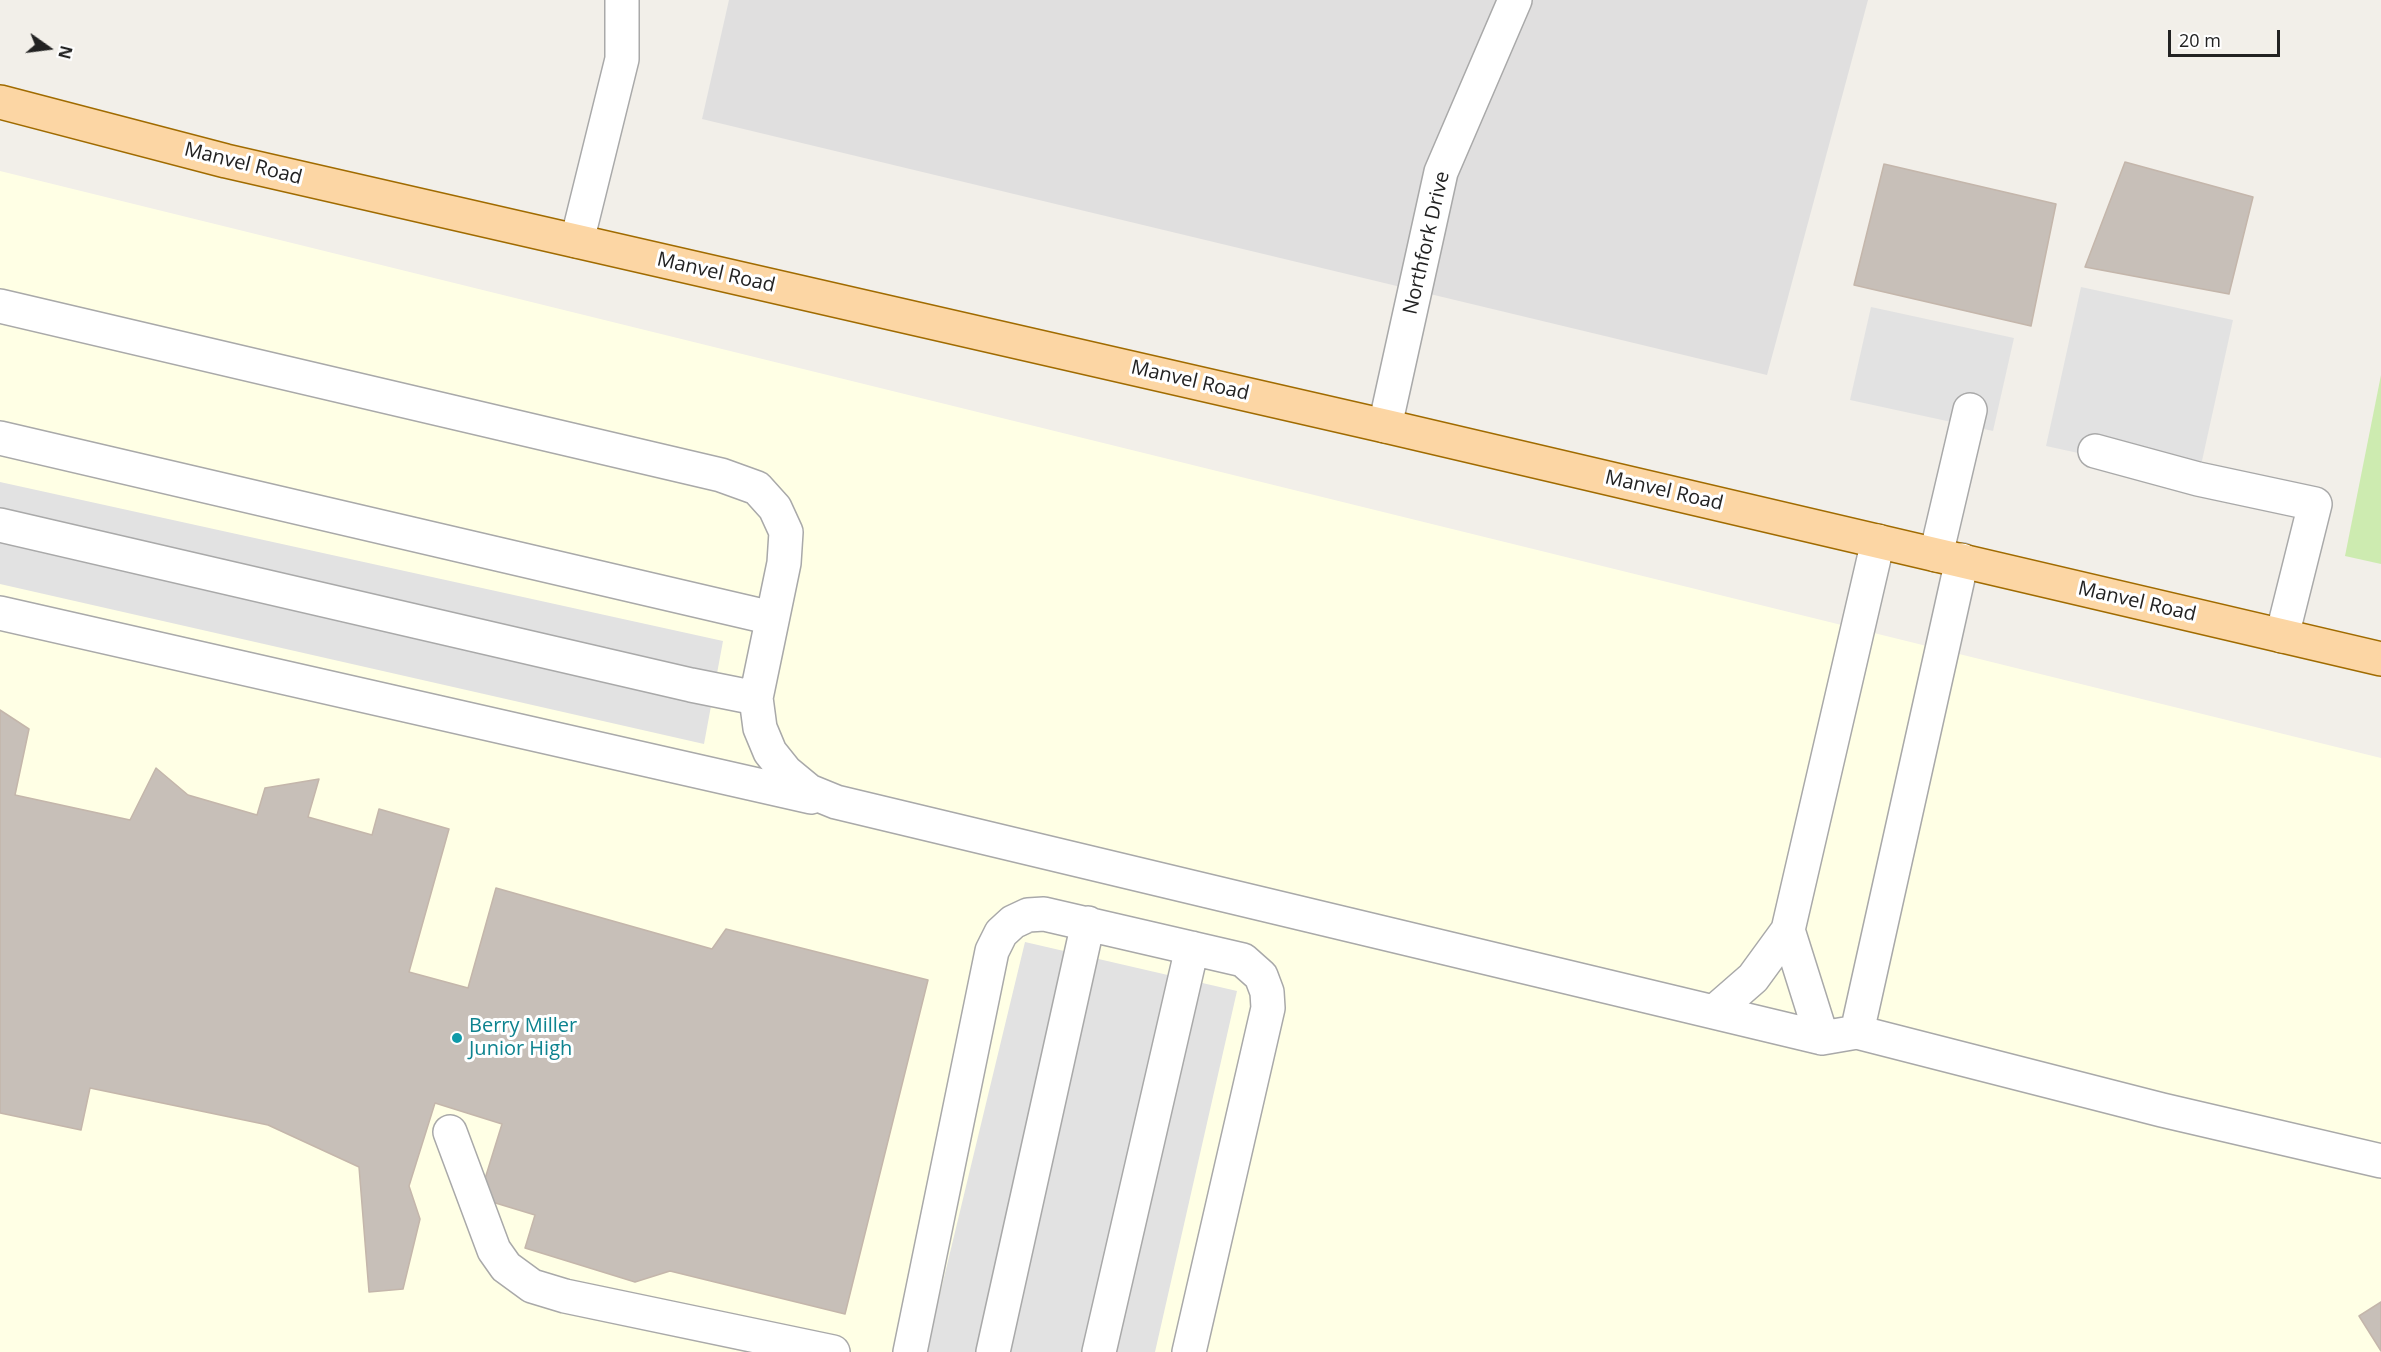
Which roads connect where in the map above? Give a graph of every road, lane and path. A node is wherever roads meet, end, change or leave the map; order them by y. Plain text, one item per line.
1 (622, 0) edge
2 (1515, 0) edge
3 (0, 102) edge
4 (577, 241) junction
5 (0, 306) edge
6 (1970, 410) dead end
7 (1386, 426) junction
8 (0, 438) edge
9 (2096, 451) dead end
10 (0, 525) edge
11 (1878, 541) junction
12 (1949, 558) junction
13 (0, 613) edge
14 (772, 618) junction
15 (2282, 636) junction
16 (2381, 659) edge
17 (756, 698) junction
18 (836, 802) junction
19 (1088, 923) junction
20 (1788, 930) junction
21 (1192, 948) junction
22 (1714, 1012) junction
23 (1857, 1032) junction
24 (1822, 1038) junction
25 (450, 1132) dead end
26 (2381, 1161) edge
27 (833, 1352) edge
28 (910, 1352) edge
29 (993, 1352) edge
30 (1099, 1352) edge
31 (1189, 1352) edge

1 - 4 street
2 - 7 street, Northfork Drive
3 - 4 main road, Manvel Road
4 - 7 main road, Manvel Road
5 - 14 street
6 - 12 street
7 - 11 main road, Manvel Road
8 - 14 street
9 - 15 street
10 - 17 street
11 - 12 main road, Manvel Road
11 - 20 street
12 - 15 main road, Manvel Road
12 - 23 street
13 - 18 street
14 - 17 street
15 - 16 main road, Manvel Road
17 - 18 street
18 - 22 street
19 - 21 street
19 - 28 street
19 - 29 street
20 - 22 street
20 - 24 street
21 - 30 street
21 - 31 street
22 - 24 street
23 - 24 street
23 - 26 street
25 - 27 street

